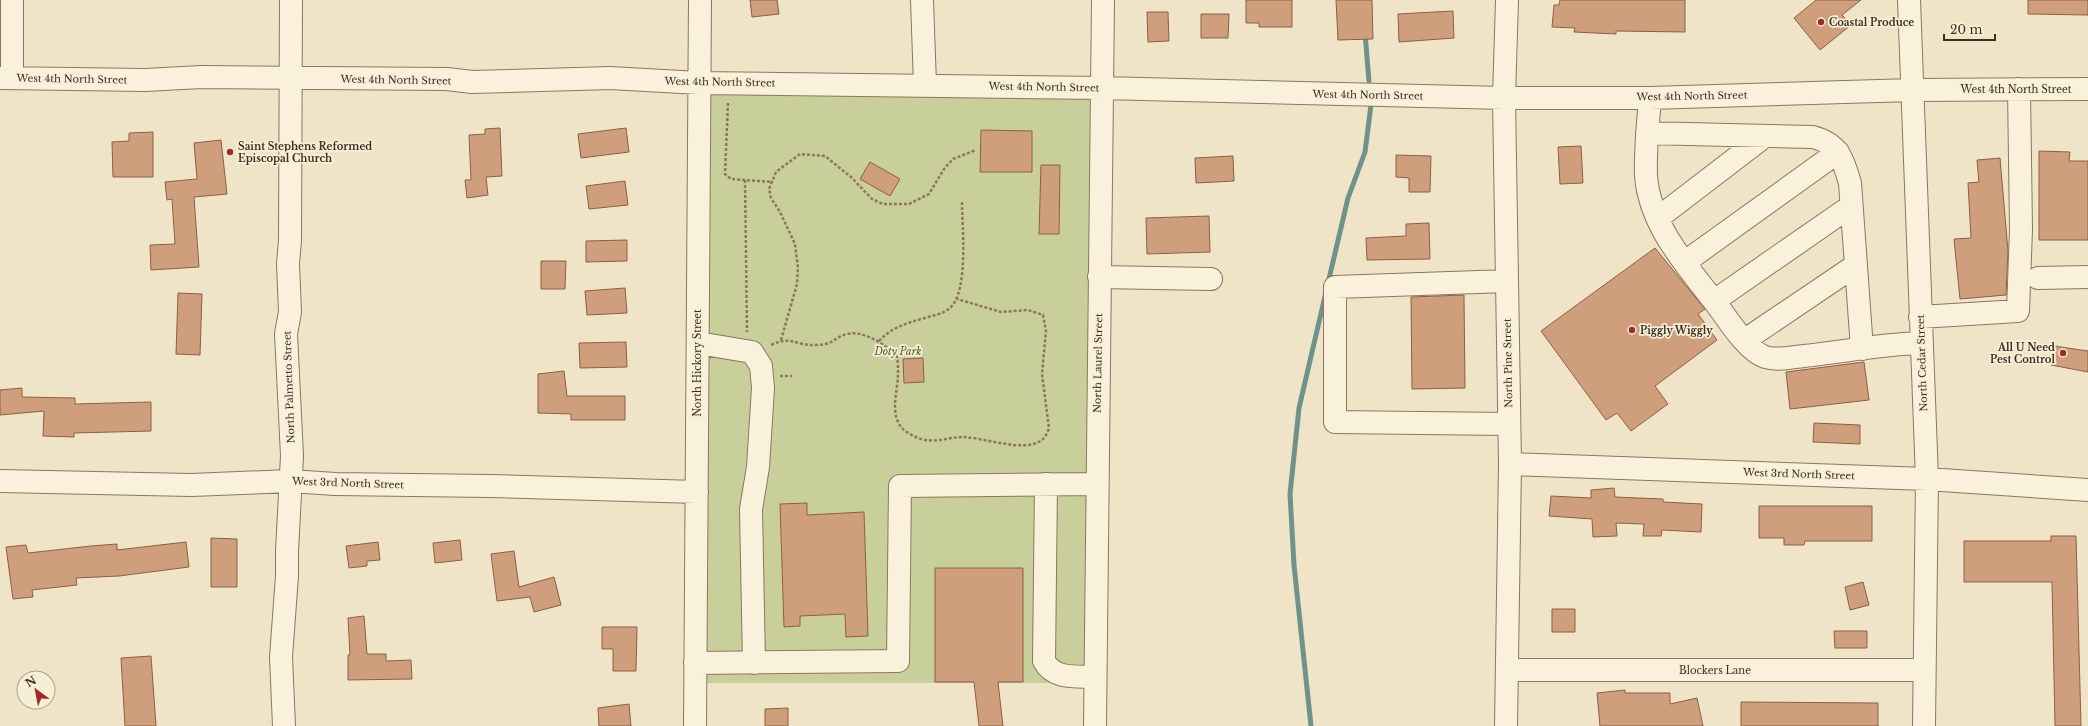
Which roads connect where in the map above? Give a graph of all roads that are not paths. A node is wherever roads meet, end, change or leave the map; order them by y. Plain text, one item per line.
1 (12, 0) edge
2 (291, 0) edge
3 (700, 0) edge
4 (922, 0) edge
5 (1103, 0) edge
6 (1507, 0) edge
7 (1909, 0) edge
8 (6, 78) edge
9 (290, 79) junction
10 (699, 83) junction
11 (925, 85) junction
12 (1102, 88) junction
13 (2019, 89) junction
14 (2088, 89) edge
15 (1912, 90) junction
16 (1504, 98) junction
17 (1650, 98) junction
18 (1647, 133) junction
19 (1765, 136) junction
20 (1838, 152) junction
21 (1852, 206) junction
22 (1658, 218) junction
23 (1685, 262) junction
24 (1856, 265) junction
25 (1099, 277) junction
26 (2088, 277) edge
27 (2038, 278) dead end
28 (1211, 279) dead end
29 (1507, 281) junction
30 (1714, 301) junction
31 (1920, 317) junction
32 (1745, 340) junction
33 (698, 343) junction
34 (1921, 343) junction
35 (1862, 349) junction
36 (1509, 424) junction
37 (1510, 464) junction
38 (1927, 479) junction
39 (0, 481) edge
40 (290, 481) junction
41 (1046, 484) junction
42 (1097, 484) junction
43 (2088, 490) edge
44 (697, 492) junction
45 (696, 663) junction
46 (754, 663) junction
47 (1507, 670) junction
48 (1923, 670) junction
49 (1095, 677) junction
50 (284, 726) edge
51 (695, 726) edge
52 (1095, 726) edge
53 (1506, 726) edge
54 (1924, 726) edge

1 - 8 street
2 - 9 street, North Palmetto Street
3 - 10 street, North Hickory Street
4 - 11 street
5 - 12 street, North Laurel Street
6 - 16 street, North Pine Street
7 - 15 street, North Cedar Street
8 - 9 street, West 4th North Street
9 - 10 street, West 4th North Street
9 - 40 street, North Palmetto Street
10 - 11 street, West 4th North Street
10 - 33 street, North Hickory Street
11 - 12 street, West 4th North Street
12 - 16 street, West 4th North Street
12 - 25 street, North Laurel Street
13 - 14 street, West 4th North Street
13 - 15 street, West 4th North Street
13 - 31 street
15 - 17 street, West 4th North Street
15 - 31 street, North Cedar Street
16 - 17 street, West 4th North Street
16 - 29 street, North Pine Street
17 - 18 street
18 - 19 street
18 - 22 street
19 - 20 street
19 - 22 street
20 - 21 street
20 - 23 street
21 - 24 street
21 - 30 street
22 - 23 street
23 - 30 street
24 - 32 street
24 - 35 street
25 - 28 street
25 - 42 street, North Laurel Street
26 - 27 street
29 - 36 street, North Pine Street
29 - 36 street
30 - 32 street
31 - 34 street, North Cedar Street
32 - 35 street
33 - 44 street, North Hickory Street
33 - 46 street
34 - 35 street
34 - 38 street, North Cedar Street
36 - 37 street, North Pine Street
37 - 38 street, West 3rd North Street
37 - 47 street, North Pine Street
38 - 43 street, West 3rd North Street
38 - 48 street, North Cedar Street
39 - 40 street, West 3rd North Street
40 - 44 street, West 3rd North Street
40 - 50 street, North Palmetto Street
41 - 42 street
41 - 46 street
41 - 49 street
42 - 49 street, North Laurel Street
44 - 45 street, North Hickory Street
45 - 46 street
45 - 51 street, North Hickory Street
47 - 48 street, Blockers Lane
47 - 53 street, North Pine Street
48 - 54 street, North Cedar Street
49 - 52 street, North Laurel Street

